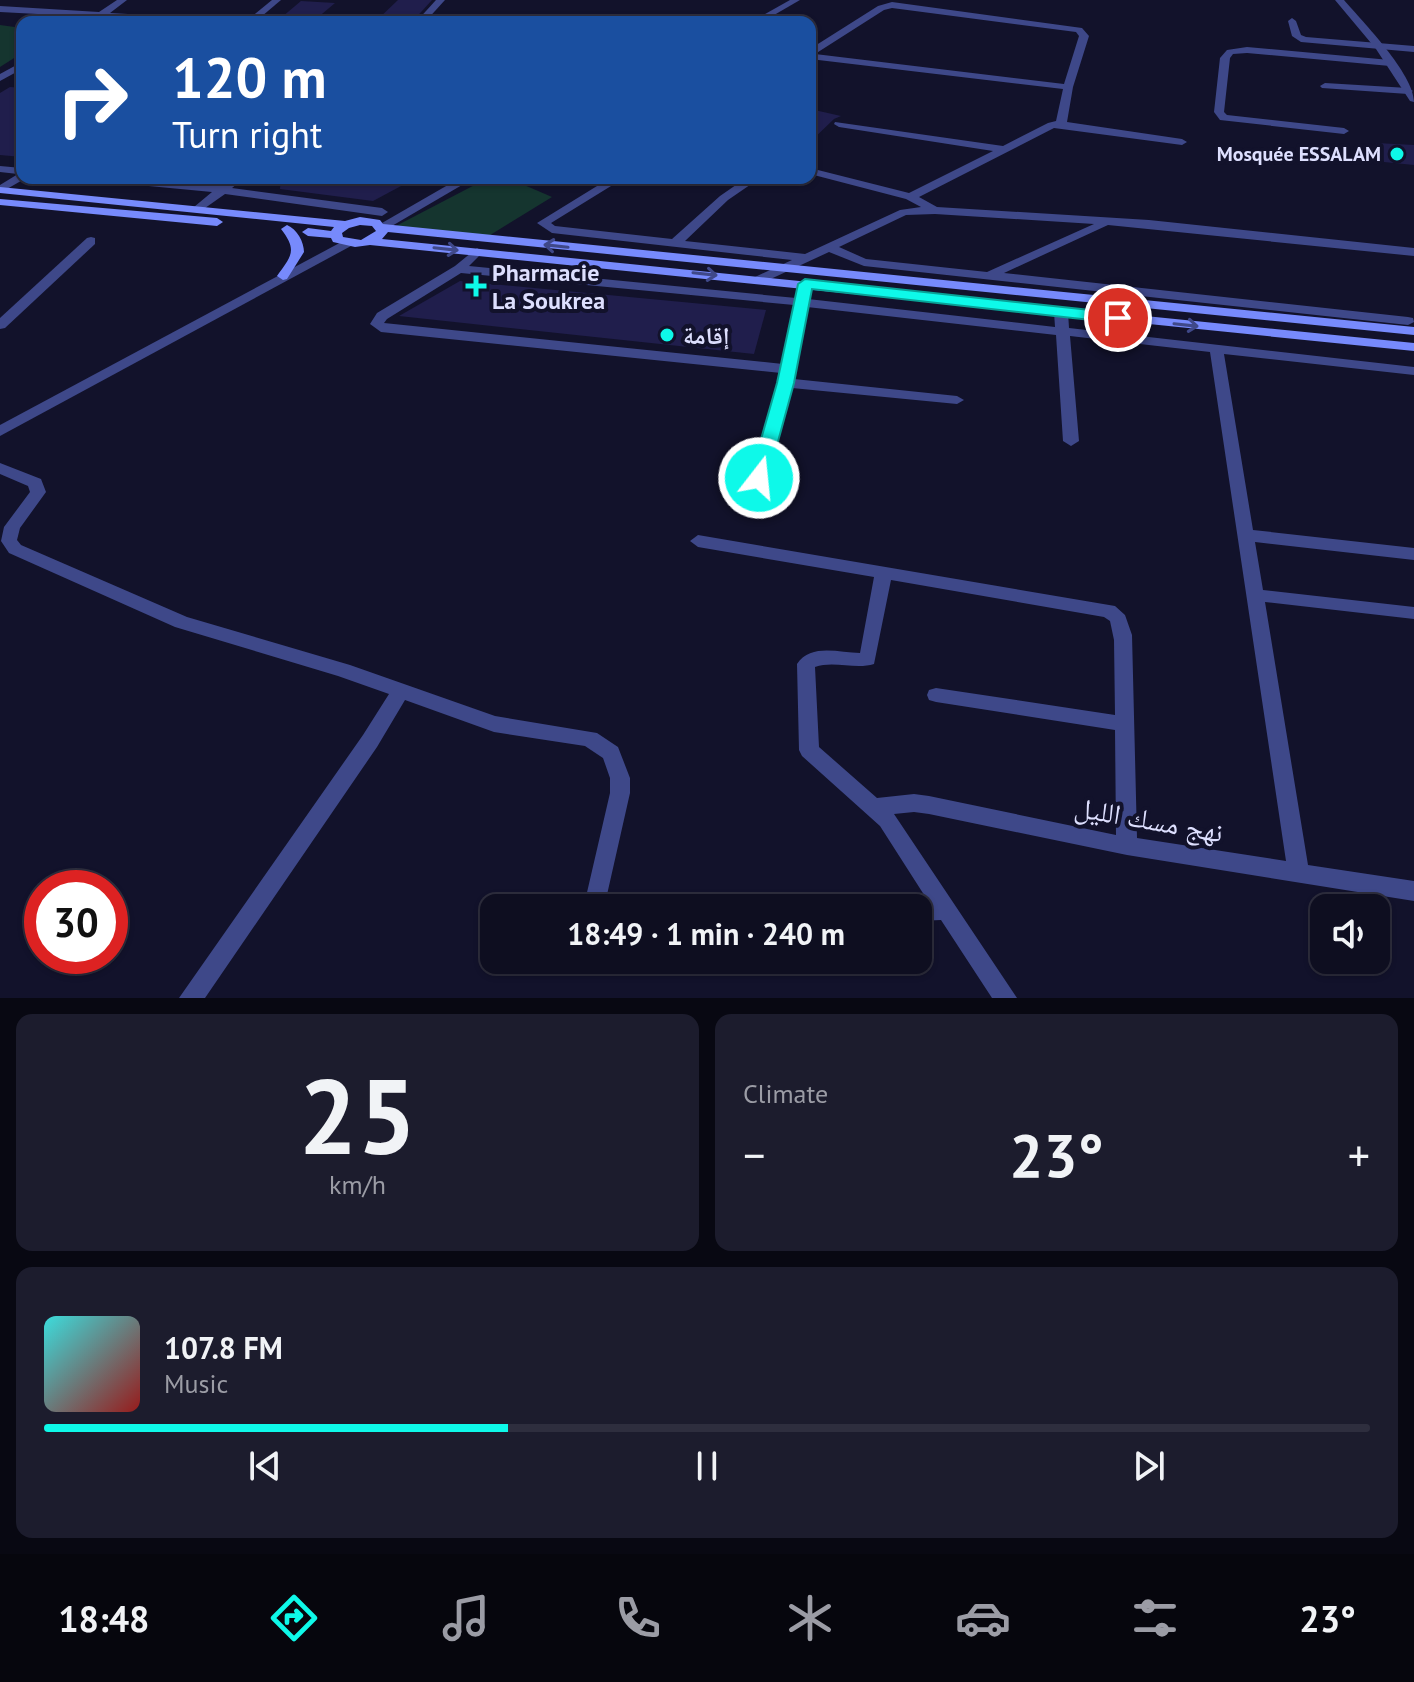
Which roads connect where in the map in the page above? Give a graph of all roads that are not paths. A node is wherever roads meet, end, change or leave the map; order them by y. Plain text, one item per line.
1 (123, 0) edge
2 (277, 0) edge
3 (441, 0) edge
4 (796, 0) edge
5 (1339, 0) edge
6 (0, 9) edge
7 (66, 16) edge
8 (99, 16) edge
9 (257, 16) edge
10 (426, 16) edge
11 (766, 16) edge
12 (1292, 21) dead end
13 (1380, 47) junction
14 (1414, 49) edge
15 (816, 51) edge
16 (816, 56) edge
17 (1390, 63) junction
18 (1325, 86) dead end
19 (1068, 87) junction
20 (1411, 91) edge
21 (839, 124) dead end
22 (1061, 124) junction
23 (1344, 131) dead end
24 (1182, 142) dead end
25 (1003, 149) junction
26 (816, 173) edge
27 (16, 178) edge
28 (159, 184) edge
29 (230, 184) edge
30 (457, 184) edge
31 (608, 184) edge
32 (745, 184) edge
33 (0, 190) edge
34 (222, 190) junction
35 (910, 197) junction
36 (426, 201) junction
37 (0, 202) edge
38 (198, 209) junction
39 (935, 210) junction
40 (382, 212) junction
41 (360, 221) junction
42 (1105, 223) junction
43 (877, 224) junction
44 (345, 225) junction
45 (381, 227) junction
46 (287, 229) junction
47 (341, 239) junction
48 (91, 241) dead end
49 (369, 241) junction
50 (676, 242) junction
51 (830, 248) junction
52 (477, 252) junction
53 (1414, 252) edge
54 (810, 259) junction
55 (459, 269) junction
56 (779, 269) junction
57 (818, 273) junction
58 (283, 276) junction
59 (987, 276) junction
60 (760, 280) junction
61 (805, 284) junction
62 (801, 302) junction
63 (1061, 312) junction
64 (0, 325) edge
65 (1411, 326) edge
66 (1062, 332) junction
67 (1414, 347) edge
68 (1217, 351) junction
69 (1414, 371) edge
70 (787, 376) junction
71 (957, 400) dead end
72 (0, 431) edge
73 (1071, 441) dead end
74 (0, 468) edge
75 (759, 478) dead end
76 (1246, 535) junction
77 (698, 541) dead end
78 (1414, 554) edge
79 (884, 571) junction
80 (1255, 595) junction
81 (1414, 613) edge
82 (400, 691) junction
83 (936, 695) dead end
84 (1125, 724) junction
85 (875, 807) junction
86 (1127, 846) junction
87 (1298, 872) junction
88 (1414, 891) edge
89 (598, 894) edge
90 (947, 910) junction
91 (932, 911) edge
92 (191, 998) edge
93 (1005, 998) edge

1 - 8 street
2 - 9 street
3 - 10 street
4 - 11 street
5 - 13 street
6 - 7 street
12 - 13 street
13 - 14 street
13 - 17 street
15 - 19 street
16 - 19 street
17 - 20 street
17 - 23 street
18 - 20 street
19 - 22 street
21 - 25 street
22 - 24 street
22 - 25 street
25 - 35 street
26 - 35 street
27 - 33 street
28 - 34 street
29 - 34 street
30 - 36 street
31 - 50 street
32 - 50 street
33 - 38 main road
34 - 38 street
34 - 40 street
35 - 39 street
35 - 43 street
36 - 40 street
36 - 45 street
37 - 46 main road
38 - 44 main road
39 - 42 street
39 - 43 street
40 - 41 street
41 - 44 main road
41 - 45 main road
42 - 53 street
42 - 59 street
43 - 51 street
44 - 47 main road
45 - 49 main road
56 -> 45 main road
46 - 47 main road
46 - 58 main road
47 - 49 main road
47 - 58 street
48 - 64 street
49 -> 52 main road
50 - 54 street
51 - 54 street
51 - 59 street
52 - 55 street
52 -> 60 main road
54 - 56 street
54 - 57 street
55 - 62 street
55 - 70 street
56 - 57 main road
56 - 60 street
57 - 65 main road
58 - 72 street
59 - 65 street
60 - 61 main road
61 - 62 street
61 - 63 main road
62 - 66 street
62 - 70 street
63 - 66 street
63 -> 67 main road
66 - 68 street
66 - 73 street
68 - 69 street
68 - 76 street
70 - 71 street
70 - 75 street
74 - 82 street
76 - 78 street
76 - 80 street
77 - 79 street
79 - 84 street
79 - 85 street
80 - 81 street
80 - 87 street
82 - 89 street
82 - 92 street
83 - 84 street
84 - 86 street
85 - 86 street, نهج مسك الليل
85 - 90 street
86 - 87 street, نهج مسك الليل
87 - 88 street, نهج مسك الليل
90 - 91 street
90 - 93 street

